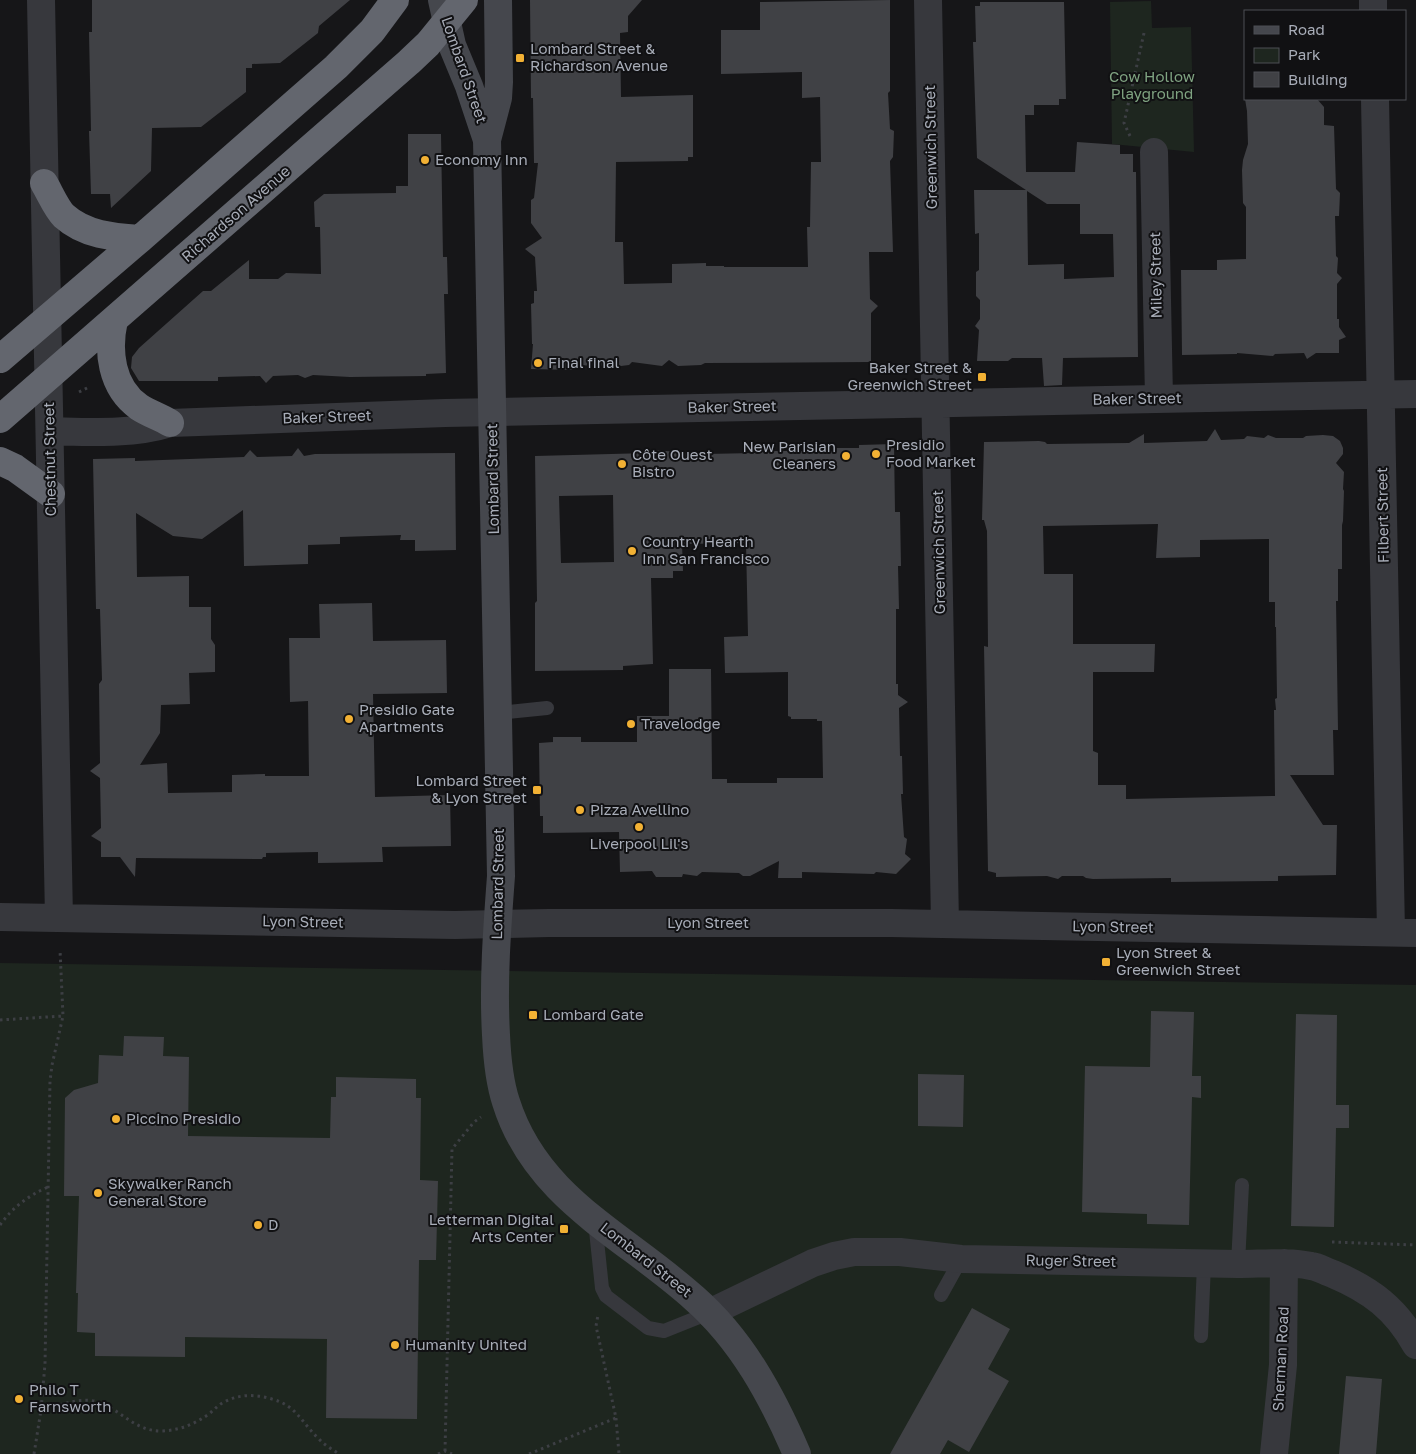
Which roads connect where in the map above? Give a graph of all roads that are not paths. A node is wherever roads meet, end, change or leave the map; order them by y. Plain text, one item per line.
1 (41, 0) edge
2 (395, 0) edge
3 (464, 0) edge
4 (498, 0) edge
5 (928, 0) edge
6 (444, 11) edge
7 (1375, 100) edge
8 (488, 140) junction
9 (1154, 152) road end
10 (44, 183) junction
11 (140, 239) junction
12 (47, 318) junction
13 (114, 320) junction
14 (0, 358) edge
15 (48, 377) junction
16 (1381, 394) junction
17 (1416, 394) edge
18 (1159, 398) junction
19 (936, 403) junction
20 (492, 412) junction
21 (0, 419) edge
22 (170, 422) junction
23 (50, 431) junction
24 (0, 461) edge
25 (51, 494) junction
26 (547, 708) dead end
27 (498, 713) junction
28 (0, 917) edge
29 (58, 918) junction
30 (498, 924) junction
31 (945, 924) junction
32 (1404, 932) edge
33 (1242, 1185) dead end
34 (595, 1220) junction
35 (961, 1259) junction
36 (1204, 1264) junction
37 (1238, 1264) junction
38 (1284, 1264) junction
39 (941, 1294) dead end
40 (709, 1312) junction
41 (1201, 1336) dead end
42 (1416, 1346) edge
43 (797, 1454) edge
44 (1274, 1454) edge

1 - 10 street, Chestnut Street
2 - 11 highway
3 - 6 highway, Richardson Avenue
4 - 8 street, Lombard Street
5 - 19 street, Greenwich Street
6 - 8 street, Lombard Street
6 - 13 highway, Richardson Avenue
7 - 16 street, Filbert Street
8 - 20 street, Lombard Street
9 - 18 street, Miley Street
10 - 11 highway
10 - 12 street, Chestnut Street
11 - 12 highway
12 - 14 highway
12 - 15 street, Chestnut Street
13 - 15 highway, Richardson Avenue
13 - 22 highway
15 - 21 highway, Richardson Avenue
15 - 23 street, Chestnut Street
16 - 17 street, Baker Street
16 - 18 street, Baker Street
16 - 32 street, Filbert Street
18 - 19 street, Baker Street
19 - 20 street, Baker Street
19 - 31 street, Greenwich Street
20 - 22 street, Baker Street
20 - 27 street, Lombard Street
22 - 23 street, Baker Street
23 - 25 street, Chestnut Street
24 - 25 highway
25 - 29 street, Chestnut Street
26 - 27 lane
27 - 30 street, Lombard Street
28 - 29 street, Lyon Street
29 - 30 street, Lyon Street
30 - 31 street, Lyon Street
30 - 34 street, Lombard Street
31 - 32 street, Lyon Street
33 - 37 lane
34 - 40 street, Lombard Street
34 - 40 lane
35 - 36 street, Ruger Street
35 - 39 lane
35 - 40 street, Ruger Street
36 - 37 street, Ruger Street
36 - 41 lane
37 - 38 street, Ruger Street
38 - 42 street, Ruger Street
38 - 44 street, Sherman Road
40 - 43 street, Lombard Street

